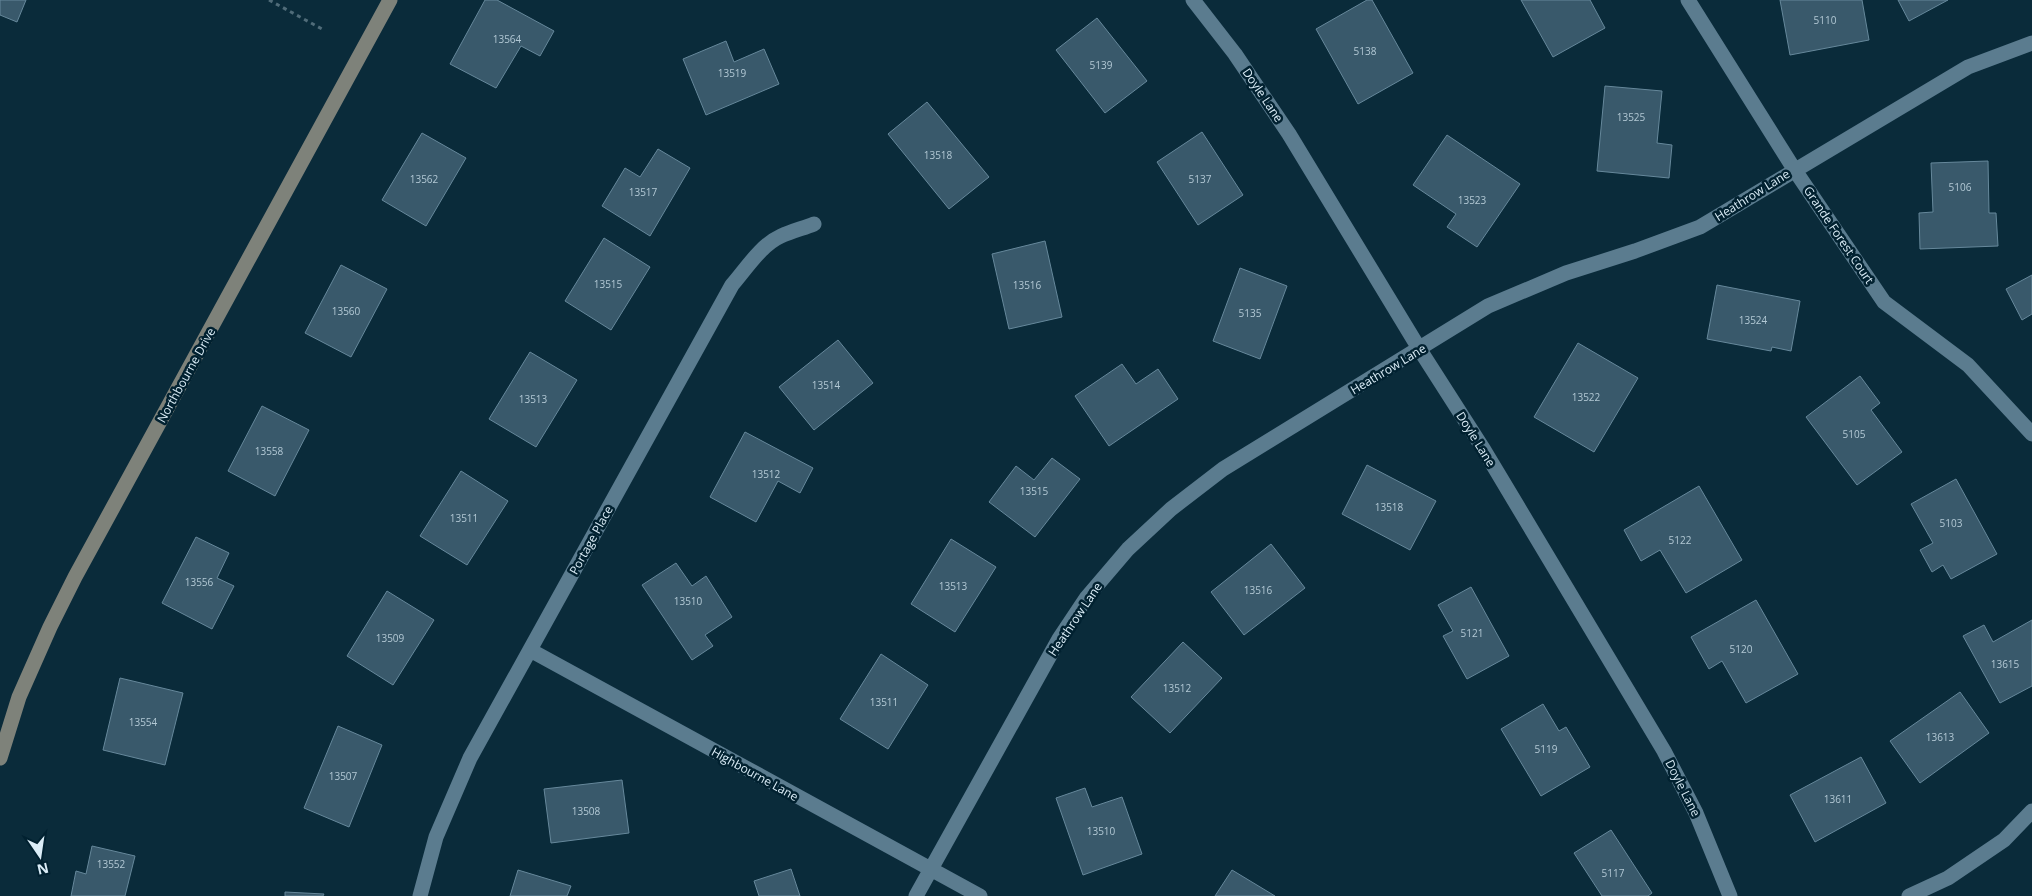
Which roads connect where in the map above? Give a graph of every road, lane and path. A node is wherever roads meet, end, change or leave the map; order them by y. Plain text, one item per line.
1 (269, 0) edge
2 (390, 0) edge
3 (1193, 0) edge
4 (1688, 0) edge
5 (322, 29) dead end
6 (2032, 43) edge
7 (1794, 169) junction
8 (814, 224) dead end
9 (1420, 350) junction
10 (2032, 434) edge
11 (530, 650) junction
12 (0, 758) edge
13 (2032, 810) edge
14 (931, 868) junction
15 (420, 896) edge
16 (916, 896) edge
17 (980, 896) edge
18 (1730, 896) edge
19 (1909, 896) edge

1 - 5 path
2 - 12 street, Northbourne Drive
3 - 9 street, Doyle Lane
4 - 7 street, Grande Forest Court
6 - 7 street, Heathrow Lane
7 - 9 street, Heathrow Lane
7 - 10 street, Grande Forest Court
8 - 11 street, Portage Place
9 - 14 street, Heathrow Lane
9 - 18 street, Doyle Lane
11 - 14 street, Highbourne Lane
11 - 15 street, Portage Place
13 - 19 street
14 - 16 street, Heathrow Lane
14 - 17 street, Highbourne Lane

